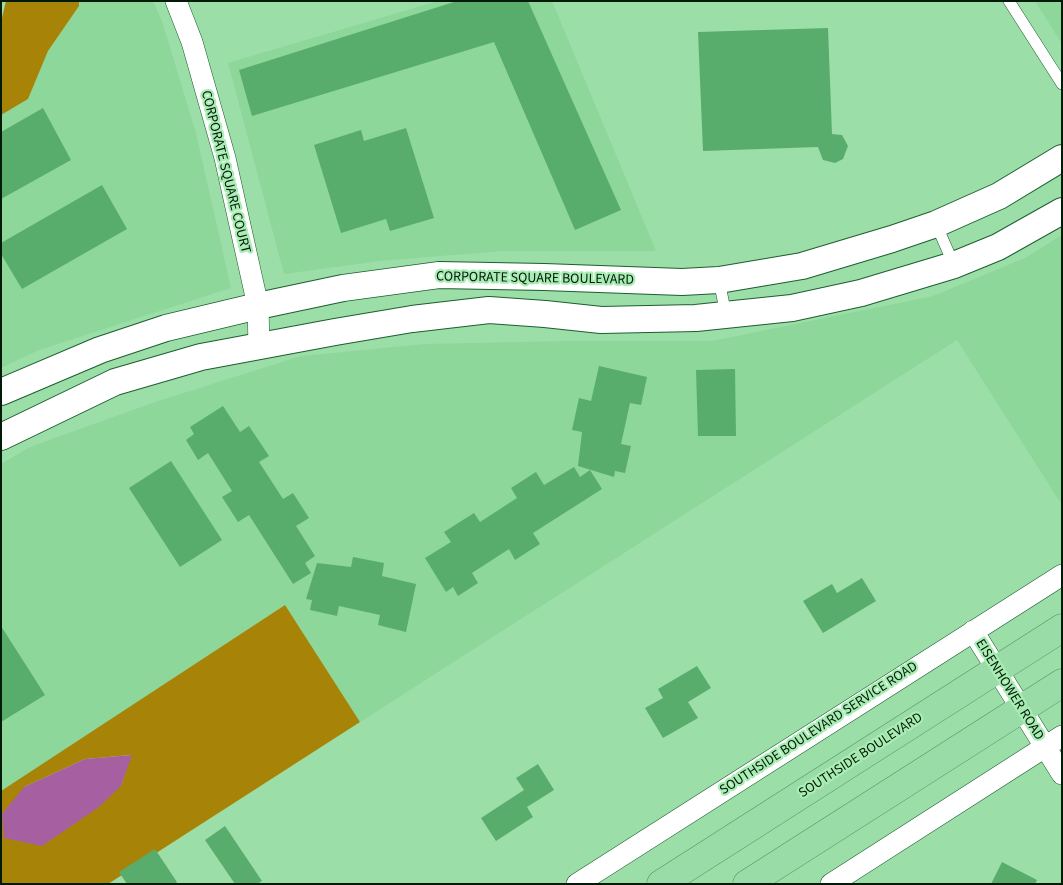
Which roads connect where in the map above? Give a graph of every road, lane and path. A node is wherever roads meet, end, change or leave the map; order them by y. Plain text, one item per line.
1 (176, 1) edge
2 (1009, 1) edge
3 (1062, 84) edge
4 (1062, 158) edge
5 (1062, 210) edge
6 (936, 224) junction
7 (954, 265) junction
8 (719, 280) junction
9 (258, 306) junction
10 (726, 315) junction
11 (259, 346) junction
12 (1, 392) edge
13 (1, 437) edge
14 (1062, 575) edge
15 (1062, 628) edge
16 (973, 631) junction
17 (997, 669) junction
18 (1062, 683) edge
19 (1021, 709) junction
20 (1053, 742) edge
21 (1062, 774) edge
22 (577, 884) edge
23 (661, 884) edge
24 (747, 884) edge
25 (831, 884) edge

1 - 9 street, CORPORATE SQUARE COURT
2 - 3 lane
4 - 6 street, CORPORATE SQUARE BOULEVARD
5 - 7 street
6 - 7 lane
6 - 8 street, CORPORATE SQUARE BOULEVARD
7 - 10 street
8 - 9 street, CORPORATE SQUARE BOULEVARD
8 - 10 lane
9 - 11 street, CORPORATE SQUARE COURT
9 - 12 street, CORPORATE SQUARE BOULEVARD
10 - 11 street
11 - 13 street
14 - 16 street, SOUTHSIDE BOULEVARD SERVICE ROAD
15 - 17 highway, SOUTHSIDE BOULEVARD
16 - 17 street, EISENHOWER ROAD
16 - 22 street, SOUTHSIDE BOULEVARD SERVICE ROAD
17 - 19 street, EISENHOWER ROAD
17 - 23 highway, SOUTHSIDE BOULEVARD
18 - 19 highway
19 - 20 street, EISENHOWER ROAD
19 - 24 highway
20 - 21 street, EISENHOWER ROAD
20 - 25 street

